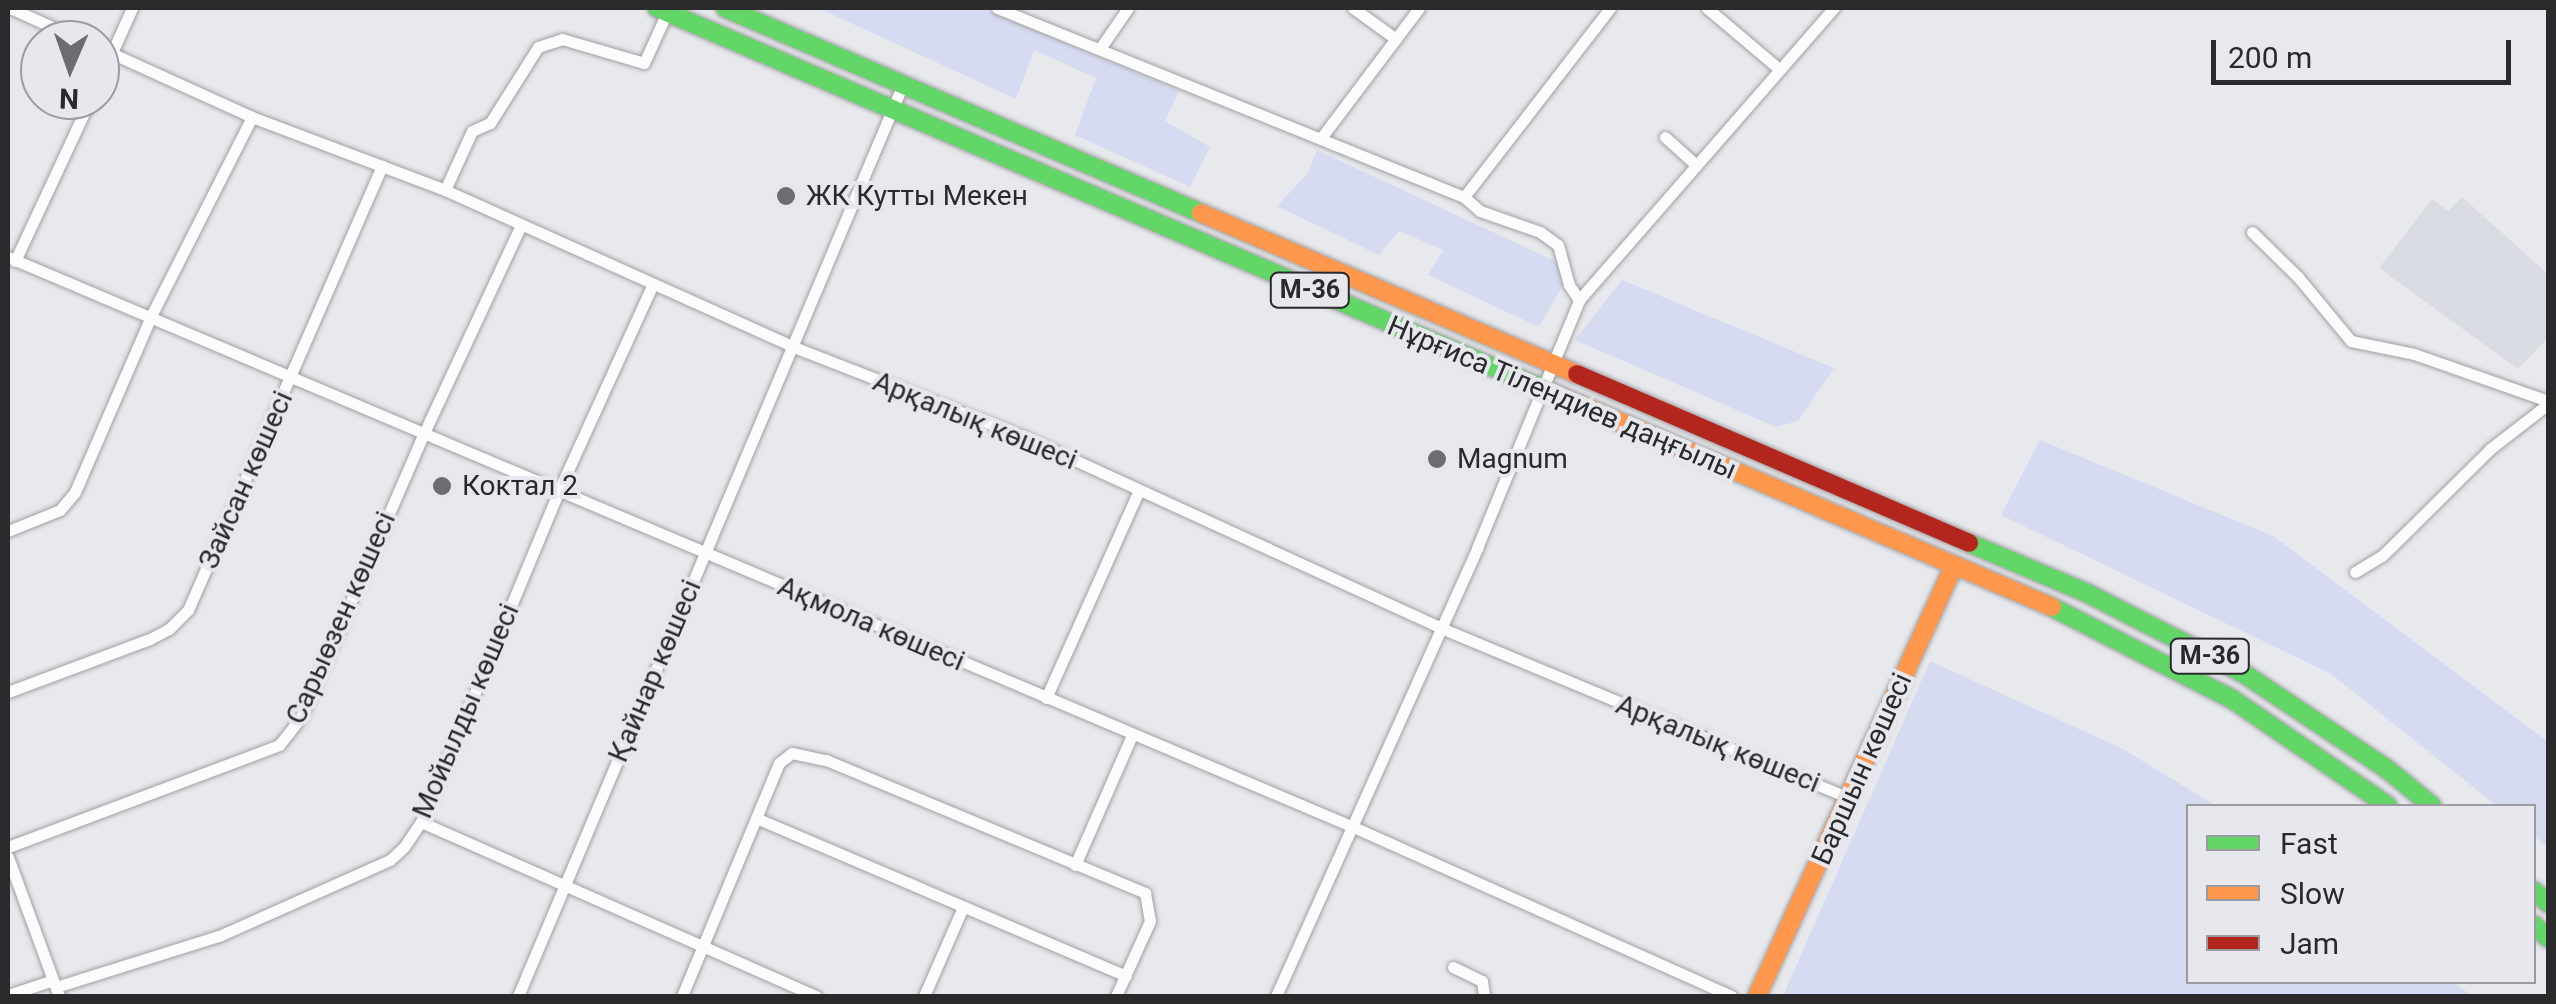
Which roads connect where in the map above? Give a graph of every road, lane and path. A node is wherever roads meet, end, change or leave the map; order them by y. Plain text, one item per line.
1 (10, 8) edge
2 (725, 8) edge
3 (997, 8) edge
4 (1128, 8) edge
5 (1353, 8) edge
6 (1419, 8) edge
7 (1610, 8) edge
8 (1707, 8) edge
9 (1834, 8) edge
10 (664, 9) edge
11 (37, 20) edge
12 (1396, 38) junction
13 (1101, 47) junction
14 (120, 57) edge
15 (1778, 68) junction
16 (903, 84) junction
17 (892, 111) junction
18 (252, 117) junction
19 (80, 120) edge
20 (1665, 137) dead end
21 (1321, 138) junction
22 (1695, 164) junction
23 (382, 166) junction
24 (445, 190) junction
25 (1464, 197) junction
26 (522, 225) junction
27 (2252, 232) dead end
28 (12, 259) edge
29 (653, 284) junction
30 (1580, 300) junction
31 (151, 316) junction
32 (794, 347) junction
33 (1555, 364) junction
34 (293, 378) junction
35 (1545, 391) junction
36 (2548, 403) edge
37 (424, 433) junction
38 (559, 490) junction
39 (1138, 492) junction
40 (8, 531) edge
41 (1966, 540) junction
42 (705, 554) junction
43 (1954, 566) junction
44 (2355, 572) dead end
45 (1441, 628) junction
46 (8, 692) edge
47 (1046, 698) junction
48 (1132, 735) junction
49 (1849, 798) junction
50 (2385, 804) edge
51 (2430, 804) edge
52 (756, 818) junction
53 (420, 822) junction
54 (1349, 826) junction
55 (8, 847) edge
56 (8, 857) edge
57 (1075, 865) junction
58 (562, 886) junction
59 (963, 907) junction
60 (704, 946) junction
61 (1453, 967) dead end
62 (1126, 976) junction
63 (56, 988) edge
64 (8, 995) edge
65 (518, 996) edge
66 (682, 996) edge
67 (816, 996) edge
68 (924, 996) edge
69 (1116, 996) edge
70 (1276, 996) edge
71 (1484, 996) edge
72 (1732, 996) edge
73 (1757, 996) edge

1 - 11 street
2 - 16 main road, Нұрғиса Тілендиев даңғылы / M-36
3 - 13 street
4 - 13 street
5 - 12 street
6 - 12 street
7 - 25 street
8 - 15 street
9 - 15 street
10 - 17 main road, Нұрғиса Тілендиев даңғылы / M-36
10 - 24 street
12 - 21 street
13 - 21 street
14 - 18 street, Арқалық көшесі
15 - 22 street
16 - 17 street, Қайнар көшесі
16 - 33 main road, Нұрғиса Тілендиев даңғылы / M-36
17 - 32 street, Қайнар көшесі
17 - 35 main road, Нұрғиса Тілендиев даңғылы / M-36
18 - 23 street, Арқалық көшесі
18 - 31 street
19 - 28 street
20 - 22 street
21 - 25 street
22 - 30 street
23 - 24 street, Арқалық көшесі
23 - 34 street, Зайсан көшесі
24 - 26 street, Арқалық көшесі
25 - 30 street
26 - 29 street, Арқалық көшесі
26 - 37 street, Сарыөзен көшесі
27 - 36 street
28 - 31 street, Ақмола көшесі
29 - 32 street, Арқалық көшесі
29 - 38 street, Мойылды көшесі
30 - 33 street
31 - 34 street, Ақмола көшесі
31 - 40 street
32 - 39 street, Арқалық көшесі
32 - 42 street, Қайнар көшесі
33 - 35 street
33 - 41 main road, Нұрғиса Тілендиев даңғылы / M-36
34 - 37 street, Ақмола көшесі
34 - 46 street, Зайсан көшесі
35 - 43 main road, Нұрғиса Тілендиев даңғылы / M-36
35 - 45 street
36 - 44 street
37 - 38 street, Ақмола көшесі
37 - 55 street, Сарыөзен көшесі
38 - 42 street, Ақмола көшесі
38 - 53 street, Мойылды көшесі
39 - 45 street, Арқалық көшесі
39 - 47 street
41 - 43 street, Баршын көшесі
41 - 51 main road, Нұрғиса Тілендиев даңғылы / M-36
42 - 47 street, Ақмола көшесі
42 - 58 street, Қайнар көшесі
43 - 49 main road, Баршын көшесі
43 - 50 main road, Нұрғиса Тілендиев даңғылы / M-36
45 - 49 street, Арқалық көшесі
45 - 54 street
47 - 48 street, Ақмола көшесі
48 - 54 street, Ақмола көшесі
48 - 57 street
49 - 73 main road, Баршын көшесі
52 - 57 street
52 - 59 street
52 - 60 street
53 - 58 street
53 - 63 street, Мойылды көшесі
54 - 70 street
54 - 72 street, Ақмола көшесі
56 - 63 street
57 - 62 street
58 - 60 street
58 - 65 street, Қайнар көшесі
59 - 62 street
59 - 68 street
60 - 66 street
60 - 67 street
61 - 71 street
62 - 69 street
63 - 64 street, Мойылды көшесі

